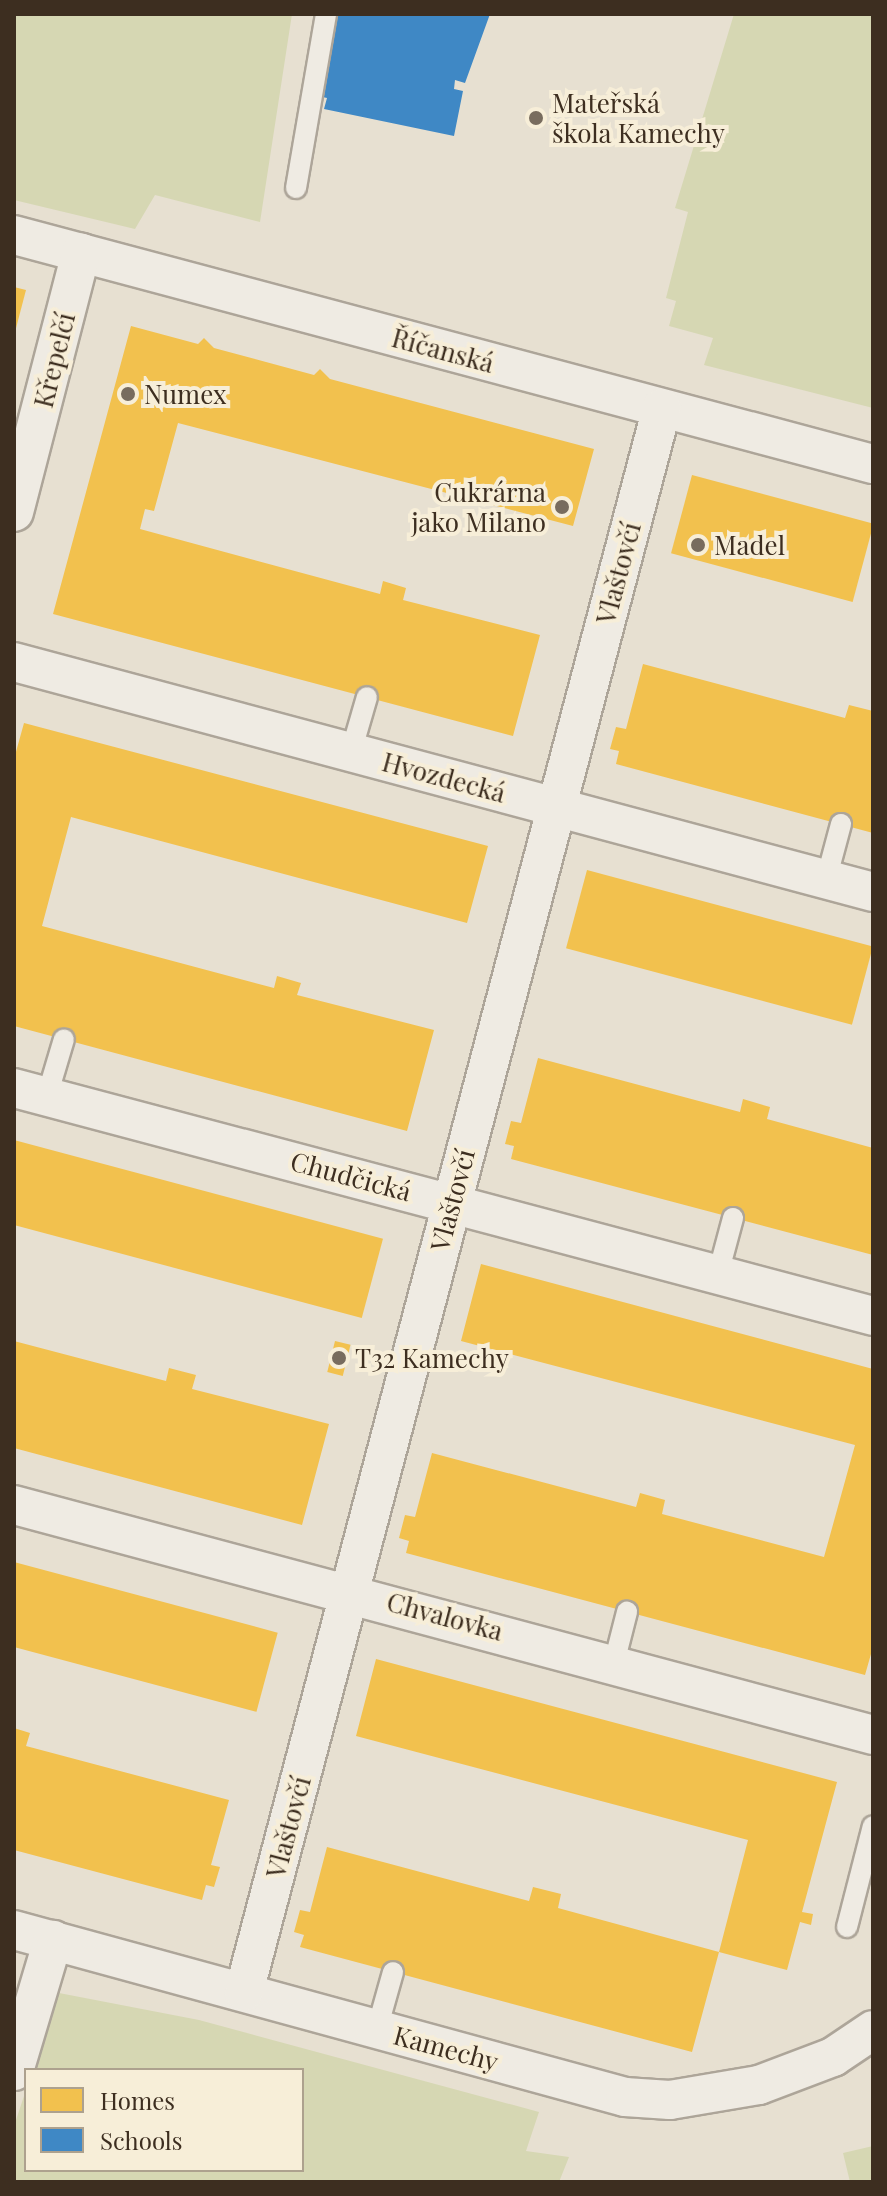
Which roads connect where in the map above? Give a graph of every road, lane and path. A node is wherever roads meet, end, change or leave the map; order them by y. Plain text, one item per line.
1 (326, 14) edge
2 (296, 188) dead end
3 (14, 235) edge
4 (81, 253) junction
5 (662, 408) junction
6 (873, 464) edge
7 (14, 512) edge
8 (14, 662) edge
9 (367, 697) dead end
10 (351, 752) junction
11 (555, 807) junction
12 (841, 824) dead end
13 (826, 880) junction
14 (873, 892) edge
15 (64, 1039) dead end
16 (30, 1092) edge
17 (451, 1202) junction
18 (733, 1218) dead end
19 (718, 1274) junction
20 (873, 1316) edge
21 (14, 1505) edge
22 (351, 1591) junction
23 (627, 1612) dead end
24 (614, 1663) junction
25 (873, 1735) edge
26 (873, 1826) edge
27 (847, 1927) dead end
28 (14, 1930) edge
29 (53, 1940) junction
30 (393, 1972) dead end
31 (244, 1992) junction
32 (377, 2029) junction
33 (873, 2030) edge
34 (14, 2071) edge

1 - 2 lane
3 - 4 street, Říčanská
4 - 5 street, Říčanská
4 - 7 street, Křepelčí
5 - 6 street, Říčanská
5 - 11 street, Vlaštovčí
8 - 10 street, Hvozdecká
9 - 10 lane
10 - 11 street, Hvozdecká
11 - 13 street, Hvozdecká
11 - 17 street, Vlaštovčí
12 - 13 lane
13 - 14 street, Hvozdecká
15 - 16 lane
16 - 17 street, Chudčická
17 - 19 street, Chudčická
17 - 22 street, Vlaštovčí
18 - 19 lane
19 - 20 street, Chudčická
21 - 22 street, Chvalovka
22 - 24 street, Chvalovka
22 - 31 street, Vlaštovčí
23 - 24 lane
24 - 25 street, Chvalovka
26 - 27 lane
28 - 29 street, Kamechy
29 - 31 street, Kamechy
29 - 34 street
30 - 32 lane
31 - 32 street, Kamechy
32 - 33 street, Kamechy

